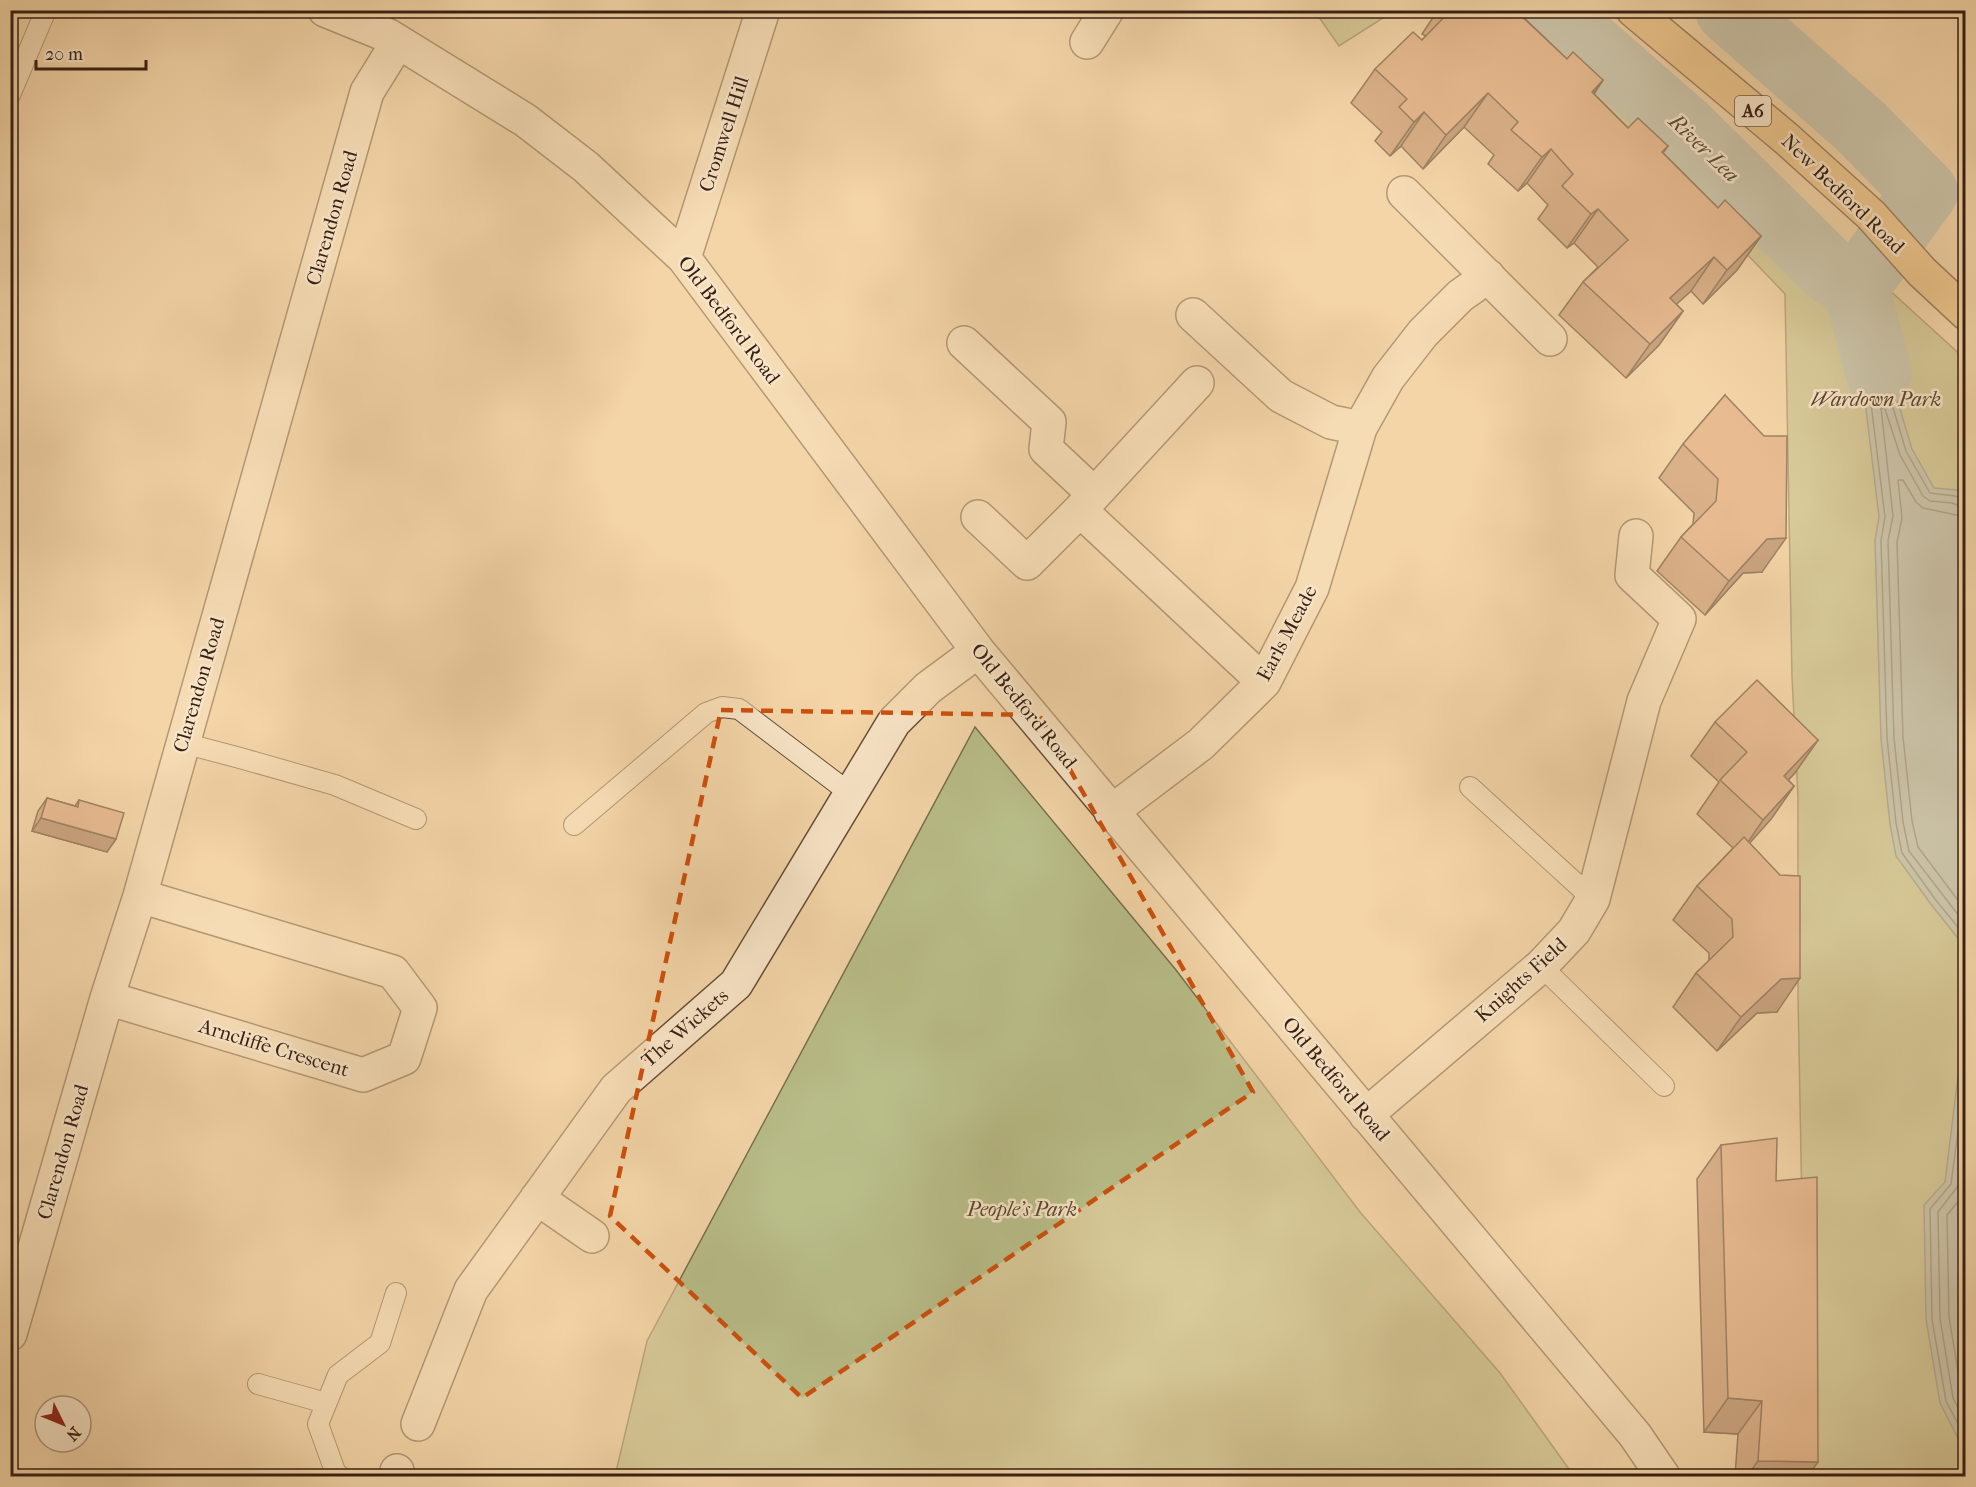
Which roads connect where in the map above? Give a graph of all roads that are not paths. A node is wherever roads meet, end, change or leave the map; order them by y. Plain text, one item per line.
1 (46, 10) edge
2 (325, 10) edge
3 (763, 10) edge
4 (1107, 10) edge
5 (1633, 10) edge
6 (395, 30) edge
7 (1087, 42) dead end
8 (10, 95) edge
9 (1404, 193) dead end
10 (684, 258) junction
11 (1488, 276) junction
12 (1965, 313) edge
13 (1193, 315) dead end
14 (1550, 339) dead end
15 (964, 343) dead end
16 (1197, 383) dead end
17 (1360, 428) junction
18 (1087, 502) junction
19 (978, 517) dead end
20 (1636, 536) dead end
21 (978, 651) junction
22 (1264, 682) junction
23 (183, 743) junction
24 (1470, 787) dead end
25 (851, 794) junction
26 (1111, 812) junction
27 (416, 819) dead end
28 (574, 825) dead end
29 (140, 896) junction
30 (1593, 899) junction
31 (1541, 966) junction
32 (107, 998) junction
33 (1664, 1086) dead end
34 (1366, 1115) junction
35 (537, 1198) junction
36 (592, 1236) dead end
37 (396, 1293) dead end
38 (10, 1334) edge
39 (258, 1384) dead end
40 (326, 1403) junction
41 (418, 1424) dead end
42 (340, 1476) edge
43 (1663, 1476) edge

1 - 8 lane
2 - 6 street, Old Bedford Road
3 - 10 street, Cromwell Hill
4 - 7 street
5 - 12 highway, New Bedford Road / A6
6 - 10 street, Old Bedford Road
6 - 23 street, Clarendon Road
9 - 11 street
10 - 21 street, Old Bedford Road
11 - 14 street
11 - 17 street, Earls Meade
13 - 17 street
15 - 18 street
16 - 18 street
17 - 22 street, Earls Meade
18 - 19 street
18 - 22 street
20 - 30 street, Knights Field
21 - 25 street, The Wickets
21 - 26 street, Old Bedford Road
22 - 26 street, Earls Meade
23 - 27 lane
23 - 29 street, Clarendon Road
24 - 30 lane
25 - 28 lane
25 - 35 street, The Wickets
26 - 34 street, Old Bedford Road
29 - 32 street, Clarendon Road
29 - 32 street, Arncliffe Crescent
30 - 31 street, Knights Field
31 - 33 lane
31 - 34 street, Knights Field
32 - 38 street, Clarendon Road
34 - 43 street, Old Bedford Road
35 - 36 street
35 - 41 street, The Wickets
37 - 40 lane
39 - 40 lane
40 - 42 lane

